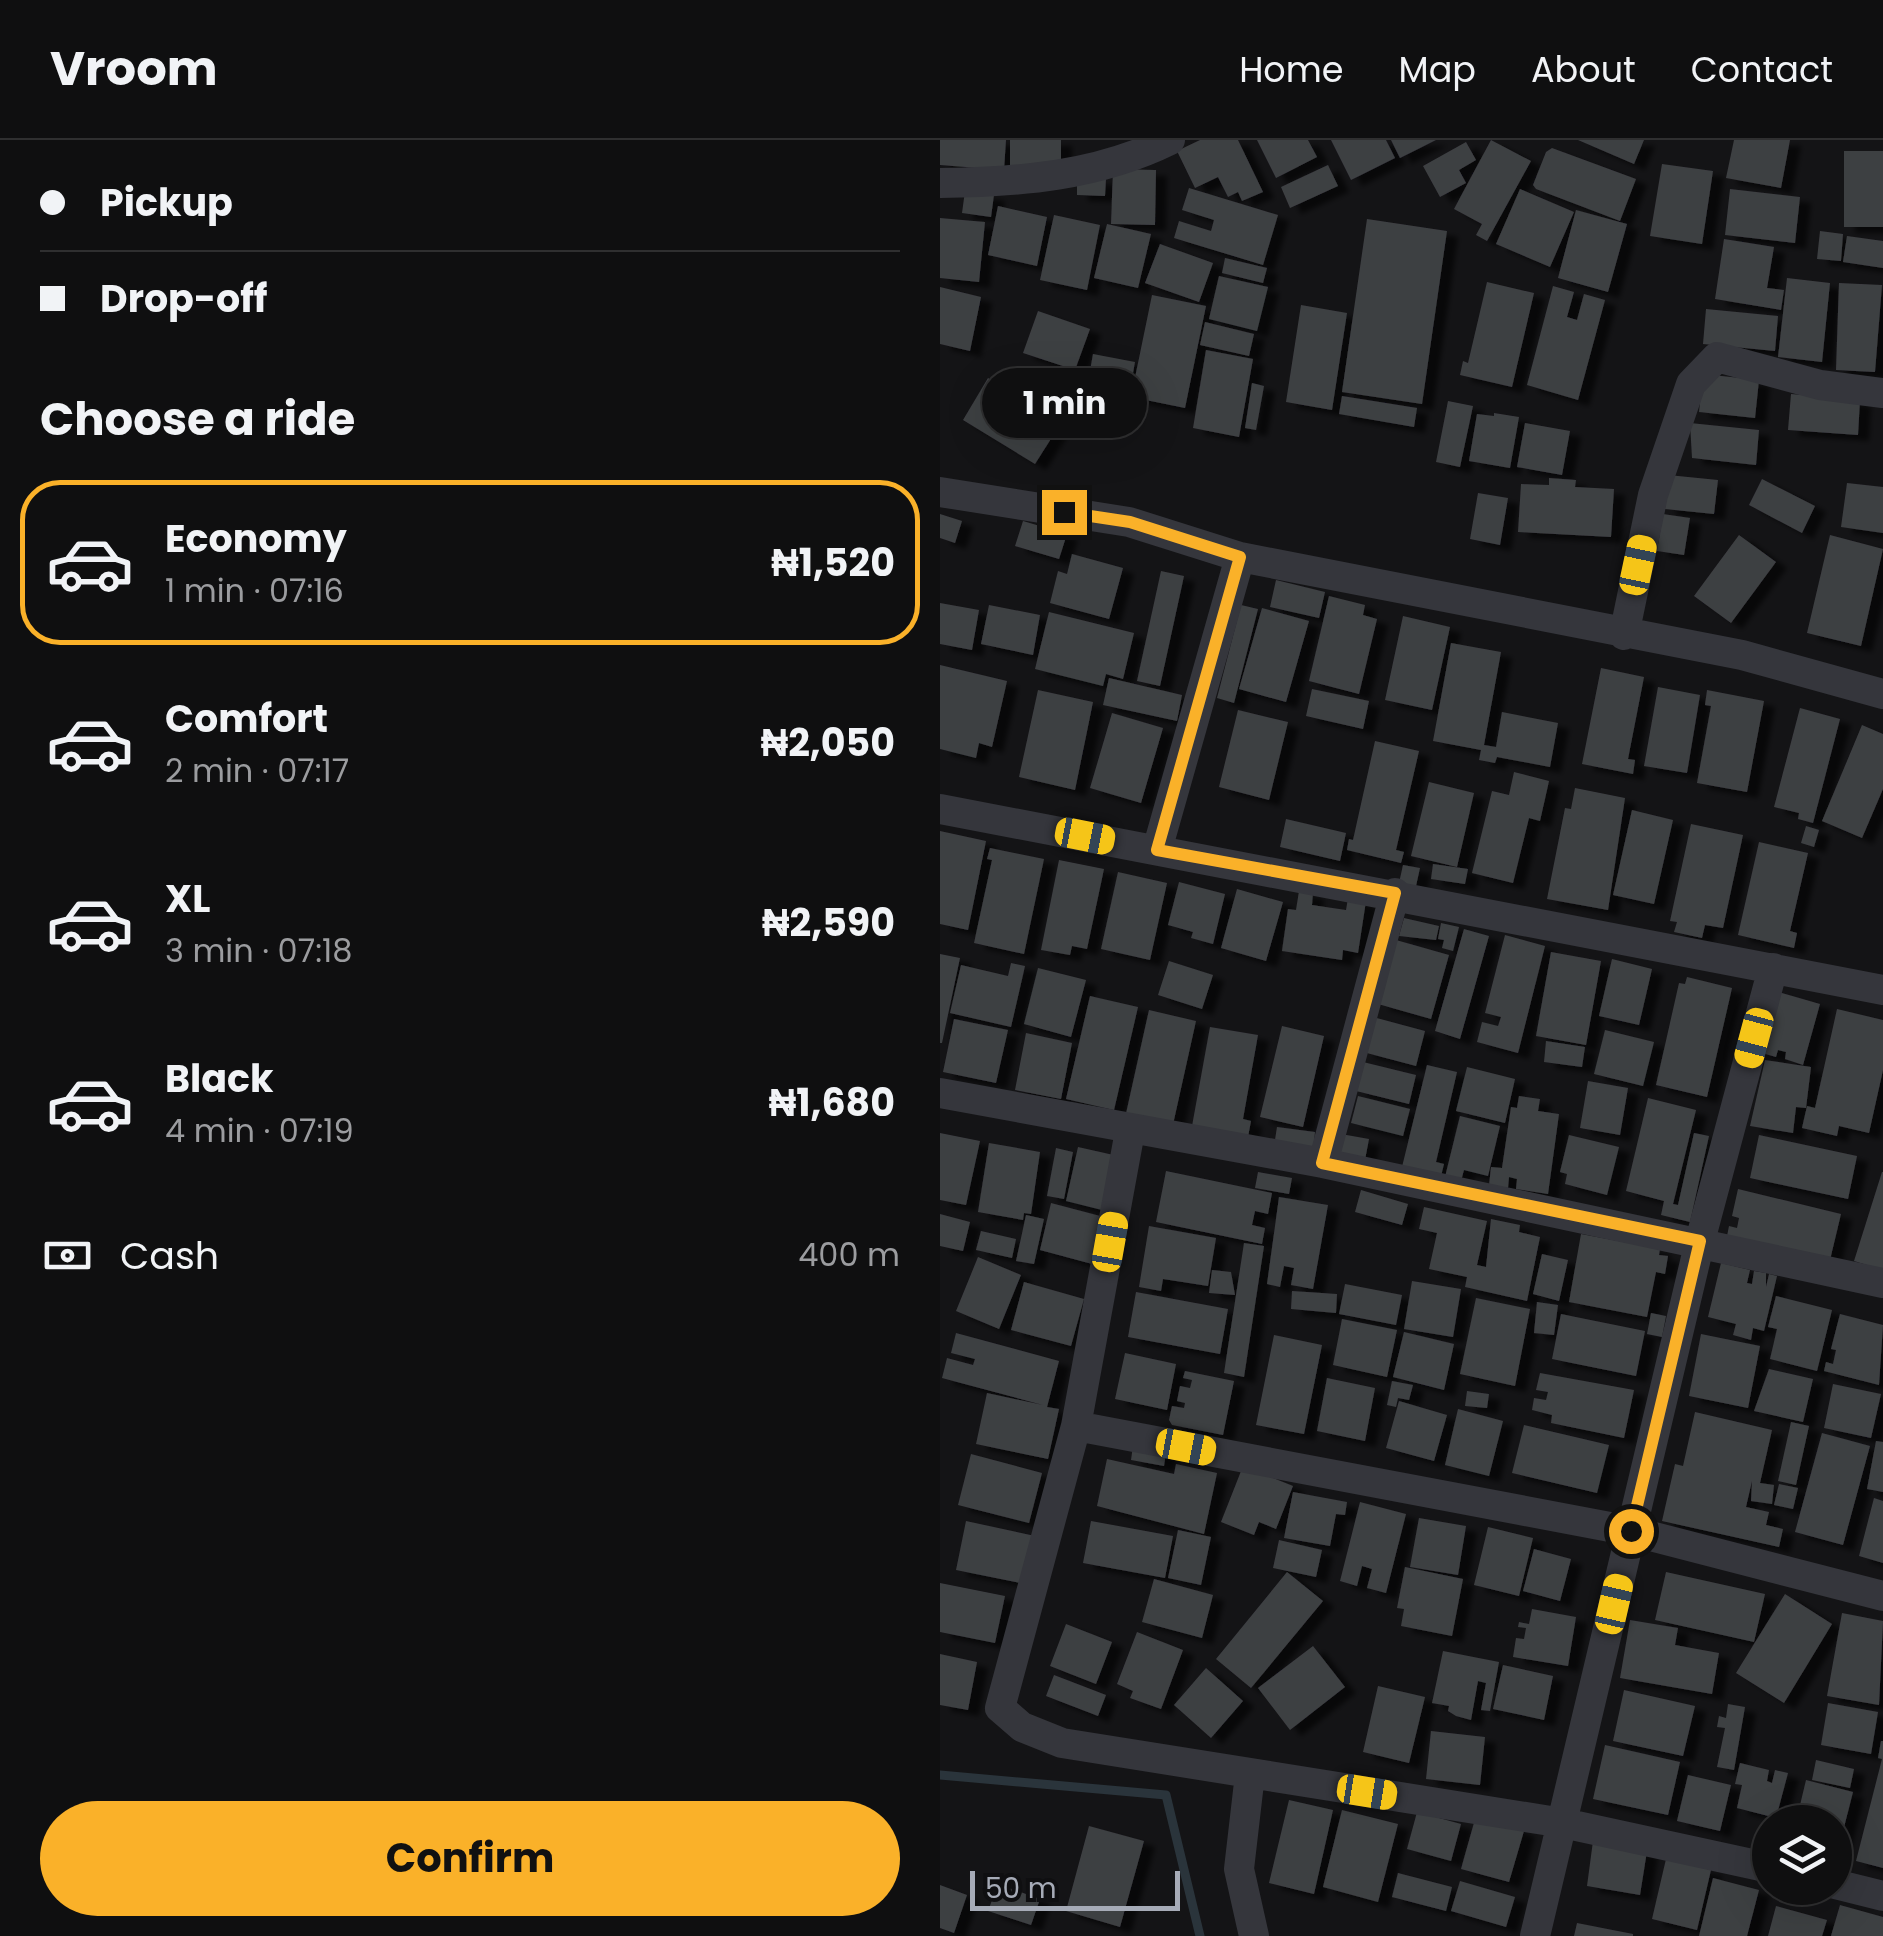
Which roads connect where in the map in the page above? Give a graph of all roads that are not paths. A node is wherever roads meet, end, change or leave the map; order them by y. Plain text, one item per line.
1 (1170, 140) edge
2 (940, 182) edge
3 (1883, 393) edge
4 (940, 492) edge
5 (1240, 557) junction
6 (1624, 634) junction
7 (1883, 694) edge
8 (940, 809) edge
9 (1157, 850) junction
10 (1395, 893) junction
11 (1773, 968) junction
12 (1882, 987) edge
13 (940, 1094) edge
14 (1130, 1131) junction
15 (1322, 1163) junction
16 (1700, 1241) junction
17 (1883, 1283) edge
18 (1076, 1426) junction
19 (1631, 1531) junction
20 (1883, 1596) edge
21 (1250, 1774) junction
22 (1563, 1824) junction
23 (1752, 1864) edge
24 (1852, 1888) edge
25 (1883, 1896) edge
26 (1254, 1936) edge
27 (1535, 1936) edge

1 - 2 street
3 - 6 street
4 - 5 street
5 - 6 street
5 - 9 street
6 - 7 street
8 - 9 street
9 - 10 street
10 - 11 street
10 - 15 street
11 - 12 street
11 - 16 street
13 - 14 street
14 - 15 street
14 - 18 street
15 - 16 street
16 - 17 street
16 - 19 street
18 - 19 street
18 - 21 street
19 - 20 street
19 - 22 street
21 - 22 street
21 - 26 street
22 - 23 street
22 - 27 street
24 - 25 street

